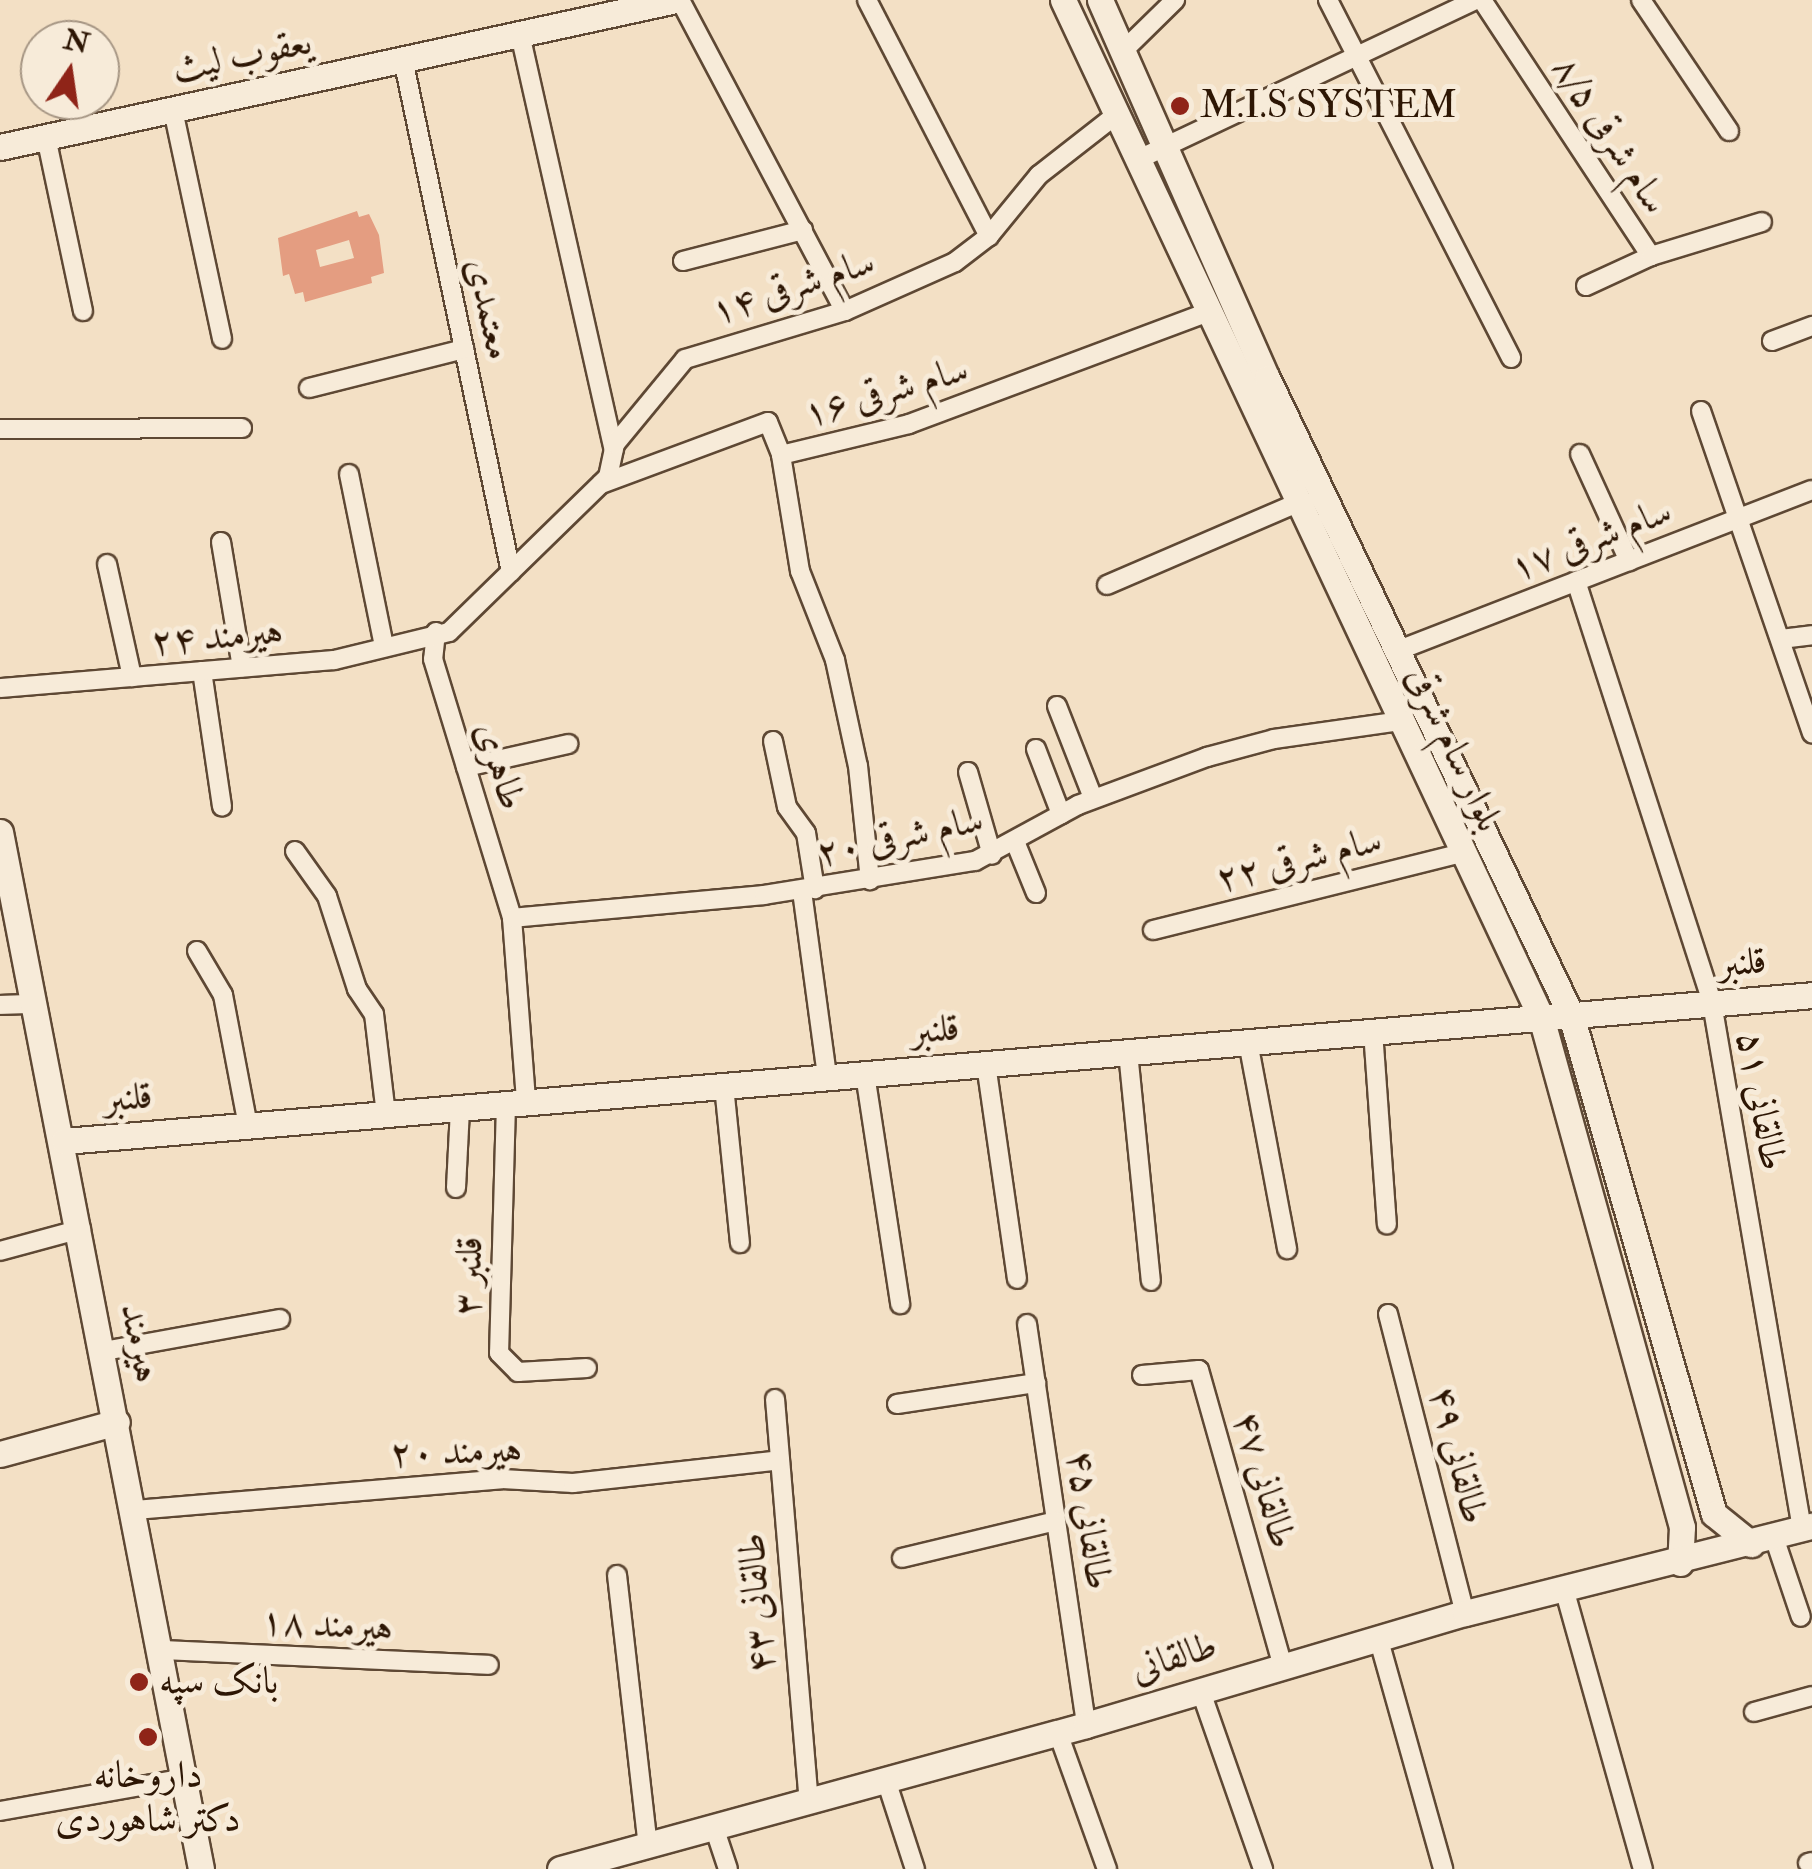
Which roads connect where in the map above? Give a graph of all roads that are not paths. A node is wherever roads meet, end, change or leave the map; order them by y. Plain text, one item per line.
1 (678, 0) edge
2 (866, 0) edge
3 (1063, 0) edge
4 (1100, 0) edge
5 (1175, 0) edge
6 (1328, 0) edge
7 (1479, 0) edge
8 (1641, 0) edge
9 (520, 34) junction
10 (1122, 52) junction
11 (1357, 58) junction
12 (403, 59) junction
13 (172, 110) junction
14 (1117, 114) junction
15 (1729, 131) dead end
16 (46, 137) junction
17 (0, 147) edge
18 (1165, 148) junction
19 (1139, 159) junction
20 (1762, 222) dead end
21 (803, 230) junction
22 (989, 236) junction
23 (1650, 256) junction
24 (684, 261) dead end
25 (1586, 286) dead end
26 (83, 311) dead end
27 (845, 311) junction
28 (1210, 312) junction
29 (1812, 326) edge
30 (222, 338) dead end
31 (1772, 342) dead end
32 (464, 349) junction
33 (1511, 358) dead end
34 (310, 388) dead end
35 (1701, 411) dead end
36 (242, 428) dead end
37 (0, 429) edge
38 (614, 450) junction
39 (1580, 454) dead end
40 (780, 455) junction
41 (349, 474) dead end
42 (600, 484) junction
43 (1812, 490) edge
44 (1297, 503) junction
45 (1740, 518) junction
46 (221, 542) dead end
47 (1628, 561) junction
48 (106, 564) dead end
49 (511, 572) junction
50 (1576, 581) junction
51 (1107, 585) dead end
52 (436, 632) junction
53 (1812, 635) edge
54 (1780, 639) junction
55 (384, 646) junction
56 (1394, 652) junction
57 (242, 667) junction
58 (202, 671) junction
59 (132, 677) junction
60 (0, 688) edge
61 (1058, 706) dead end
62 (1400, 721) junction
63 (1812, 734) edge
64 (772, 741) dead end
65 (568, 744) dead end
66 (1036, 749) dead end
67 (466, 767) junction
68 (968, 772) dead end
69 (1093, 798) junction
70 (222, 807) dead end
71 (1062, 814) junction
72 (0, 832) edge
73 (1016, 844) junction
74 (296, 851) dead end
75 (1461, 853) junction
76 (992, 854) junction
77 (870, 880) junction
78 (808, 890) junction
79 (1036, 892) dead end
80 (512, 918) junction
81 (1152, 930) dead end
82 (196, 951) dead end
83 (1812, 995) edge
84 (1712, 1003) junction
85 (35, 1004) junction
86 (0, 1005) edge
87 (1571, 1015) junction
88 (1541, 1017) junction
89 (1373, 1031) junction
90 (1248, 1042) junction
91 (1128, 1052) junction
92 (986, 1064) junction
93 (864, 1074) junction
94 (828, 1077) junction
95 (724, 1086) junction
96 (516, 1103) junction
97 (460, 1108) junction
98 (386, 1114) junction
99 (248, 1126) junction
100 (64, 1141) junction
101 (456, 1188) dead end
102 (1387, 1224) dead end
103 (81, 1229) junction
104 (740, 1243) dead end
105 (1287, 1249) dead end
106 (0, 1251) edge
107 (1017, 1279) dead end
108 (1150, 1281) dead end
109 (900, 1304) dead end
110 (1388, 1314) dead end
111 (280, 1320) dead end
112 (1027, 1324) dead end
113 (104, 1351) junction
114 (587, 1368) dead end
115 (1142, 1375) dead end
116 (1036, 1383) junction
117 (775, 1399) dead end
118 (897, 1404) dead end
119 (117, 1422) junction
120 (0, 1454) edge
121 (780, 1460) junction
122 (135, 1510) junction
123 (1056, 1520) junction
124 (1807, 1528) edge
125 (1763, 1540) junction
126 (902, 1558) dead end
127 (1680, 1563) junction
128 (617, 1575) dead end
129 (1566, 1592) junction
130 (1465, 1612) junction
131 (1801, 1617) dead end
132 (1378, 1637) junction
133 (161, 1650) junction
134 (1282, 1663) junction
135 (489, 1664) dead end
136 (1200, 1689) junction
137 (1812, 1696) edge
138 (1754, 1712) dead end
139 (1086, 1725) junction
140 (1058, 1733) junction
141 (185, 1778) junction
142 (886, 1780) junction
143 (809, 1801) junction
144 (0, 1811) edge
145 (714, 1827) junction
146 (648, 1845) junction
147 (201, 1869) edge
148 (560, 1869) edge
149 (728, 1869) edge
150 (915, 1869) edge
151 (1107, 1869) edge
152 (1263, 1869) edge
153 (1443, 1869) edge
154 (1644, 1869) edge

1 - 9 street, یعقوب لیث
1 - 21 street
2 - 22 street
3 - 14 street, بلوار سام شرقی
4 - 10 street, بلوار سام شرقی
5 - 10 street
6 - 11 street
7 - 11 street
7 - 23 street, سام شرقی ۸/۵
8 - 15 street
9 - 12 street, یعقوب لیث
9 - 38 street
10 - 18 street, بلوار سام شرقی
11 - 18 street
11 - 33 street
12 - 13 street, یعقوب لیث
12 - 32 street, معتمدی
13 - 16 street, یعقوب لیث
13 - 30 street
14 - 19 street, بلوار سام شرقی
14 - 22 street, سام شرقی ۱۴
16 - 17 street, یعقوب لیث
16 - 26 street
18 - 19 street
18 - 56 street, بلوار سام شرقی
19 - 28 street, بلوار سام شرقی
20 - 23 street
21 - 24 street
21 - 27 street
22 - 27 street, سام شرقی ۱۴
23 - 25 street
27 - 38 street, سام شرقی ۱۴
28 - 40 street, سام شرقی ۱۶
28 - 44 street, بلوار سام شرقی
29 - 31 street
32 - 34 street
32 - 49 street, معتمدی
35 - 45 street
36 - 37 street
38 - 42 street, سام شرقی ۱۴
39 - 47 street
40 - 42 street, سام شرقی ۱۶
40 - 77 street
41 - 55 street
42 - 49 street, سام شرقی ۱۴
43 - 45 street, سام شرقی ۱۷
44 - 51 street
44 - 62 street, بلوار سام شرقی
45 - 47 street, سام شرقی ۱۷
45 - 54 street
46 - 57 street
47 - 50 street, سام شرقی ۱۷
48 - 59 street
49 - 52 street, سام شرقی ۱۴
50 - 56 street, سام شرقی ۱۷
50 - 84 street, طالقانی ۵۱
52 - 55 street, هیرمند ۲۴
52 - 67 street, طاهری
53 - 54 street
54 - 63 street
55 - 57 street, هیرمند ۲۴
56 - 87 street, بلوار سام شرقی
57 - 58 street, هیرمند ۲۴
58 - 59 street, هیرمند ۲۴
58 - 70 street
59 - 60 street, هیرمند ۲۴
61 - 69 street
62 - 69 street, سام شرقی ۲۰
62 - 75 street, بلوار سام شرقی
64 - 78 street
65 - 67 street
66 - 71 street
67 - 80 street, طاهری
68 - 76 street
69 - 71 street, سام شرقی ۲۰
71 - 73 street, سام شرقی ۲۰
72 - 85 street, هیرمند
73 - 76 street, سام شرقی ۲۰
73 - 79 street
74 - 98 street
75 - 81 street, سام شرقی ۲۲
75 - 88 street, بلوار سام شرقی
76 - 77 street, سام شرقی ۲۰
77 - 78 street, سام شرقی ۲۰
78 - 80 street, سام شرقی ۲۰
78 - 94 street
80 - 96 street, طاهری
82 - 99 street
83 - 84 street, قلنبر
84 - 87 street, قلنبر
84 - 124 street, طالقانی ۵۱
85 - 86 street
85 - 100 street, هیرمند
87 - 88 street, قلنبر
87 - 125 street, بلوار سام شرقی
88 - 89 street, قلنبر
88 - 127 street, بلوار سام شرقی
89 - 90 street, قلنبر
89 - 102 street
90 - 91 street, قلنبر
90 - 105 street
91 - 92 street, قلنبر
91 - 108 street
92 - 93 street, قلنبر
92 - 107 street
93 - 94 street, قلنبر
93 - 109 street
94 - 95 street, قلنبر
95 - 96 street, قلنبر
95 - 104 street
96 - 97 street, قلنبر
96 - 114 street, قلنبر ۳
97 - 98 street, قلنبر
97 - 101 street
98 - 99 street, قلنبر
99 - 100 street, قلنبر
100 - 103 street, هیرمند
103 - 106 street
103 - 113 street, هیرمند
110 - 130 street, طالقانی ۴۹
111 - 113 street
112 - 116 street, طالقانی ۴۵
113 - 119 street, هیرمند
115 - 134 street, طالقانی ۴۷
116 - 118 street
116 - 123 street, طالقانی ۴۵
117 - 121 street, طالقانی ۴۳
119 - 120 street
119 - 122 street, هیرمند
121 - 122 street, هیرمند ۲۰
121 - 143 street, طالقانی ۴۳
122 - 133 street, هیرمند
123 - 126 street
123 - 139 street, طالقانی ۴۵
124 - 125 street, طالقانی
125 - 127 street, طالقانی
125 - 131 street
127 - 129 street, طالقانی
128 - 146 street
129 - 130 street, طالقانی
129 - 154 street
130 - 132 street, طالقانی
132 - 134 street, طالقانی
132 - 153 street
133 - 135 street, هیرمند ۱۸
133 - 141 street, هیرمند
134 - 136 street, طالقانی
136 - 139 street, طالقانی
136 - 152 street
137 - 138 street
139 - 140 street, طالقانی
140 - 142 street, طالقانی
140 - 151 street
141 - 144 street
141 - 147 street, هیرمند
142 - 143 street, طالقانی
142 - 150 street
143 - 145 street, طالقانی
145 - 146 street, طالقانی
145 - 149 street
146 - 148 street, طالقانی

